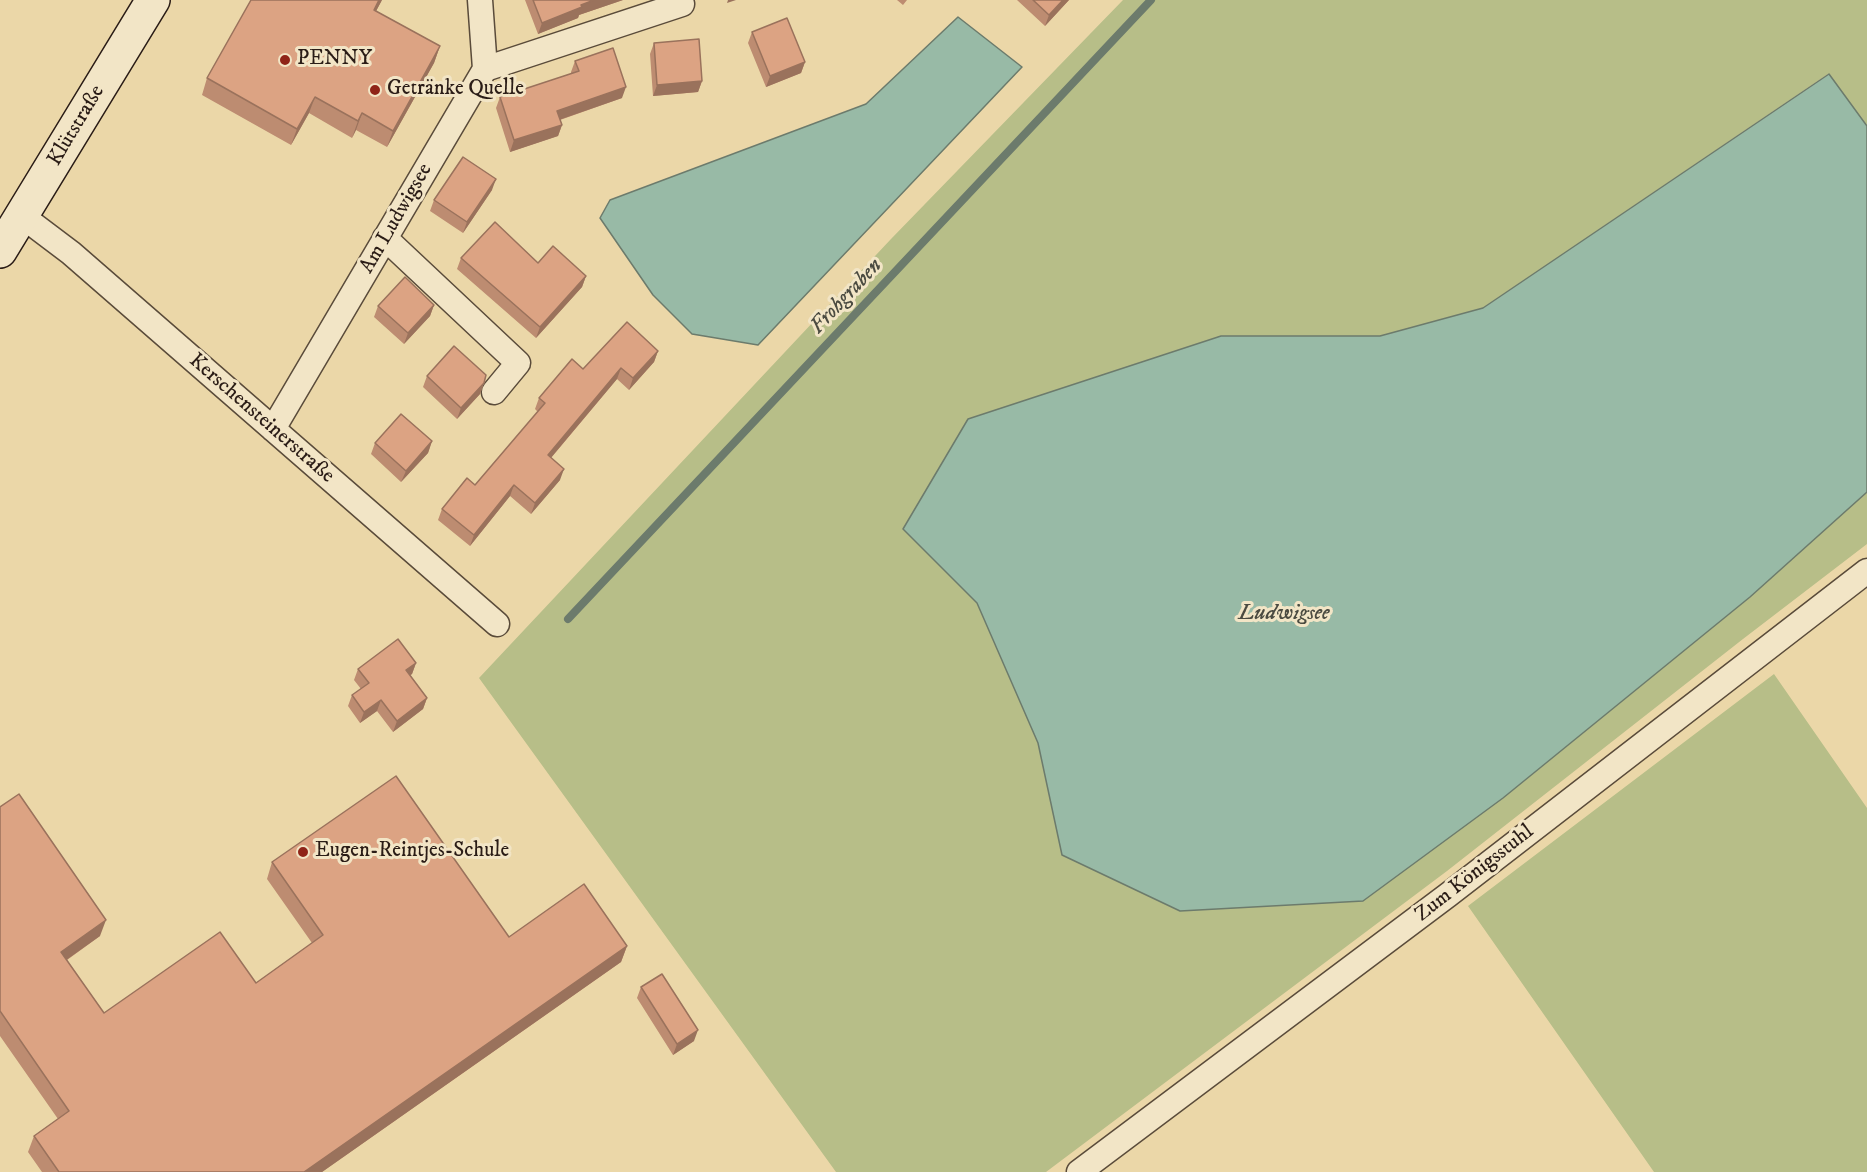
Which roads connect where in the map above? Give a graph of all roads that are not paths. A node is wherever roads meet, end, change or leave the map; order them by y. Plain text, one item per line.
1 (153, 0) edge
2 (480, 0) edge
3 (682, 4) dead end
4 (485, 69) junction
5 (22, 216) junction
6 (385, 238) junction
7 (0, 251) edge
8 (494, 392) dead end
9 (273, 429) junction
10 (1867, 571) edge
11 (497, 624) dead end
12 (1079, 1172) edge

1 - 5 main road, Klütstraße
2 - 4 street
3 - 4 street
4 - 6 street, Am Ludwigsee
5 - 7 main road, Klütstraße
5 - 9 street, Kerschensteinerstraße
6 - 8 street
6 - 9 street, Am Ludwigsee
9 - 11 street, Kerschensteinerstraße
10 - 12 street, Zum Königsstuhl

